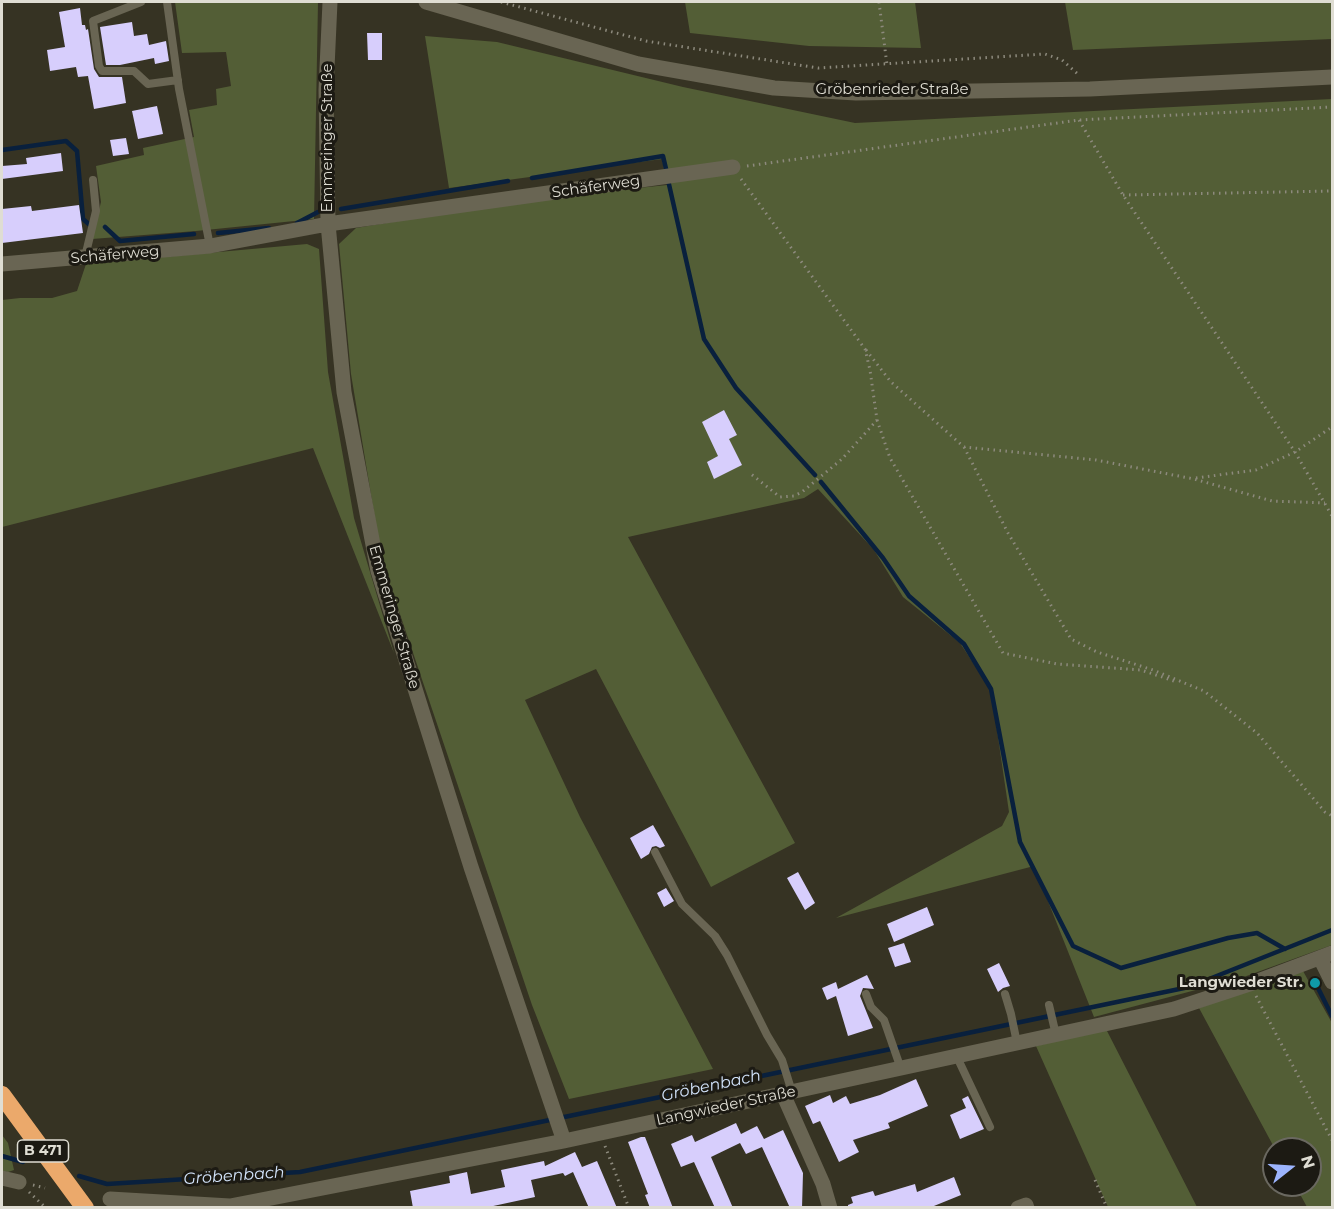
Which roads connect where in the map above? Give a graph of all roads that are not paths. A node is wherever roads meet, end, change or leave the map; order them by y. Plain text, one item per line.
1 (141, 2) edge
2 (167, 2) edge
3 (330, 2) edge
4 (426, 2) edge
5 (1332, 77) edge
6 (178, 80) junction
7 (733, 167) road end
8 (93, 180) dead end
9 (328, 224) junction
10 (210, 246) junction
11 (85, 257) junction
12 (2, 264) edge
13 (655, 852) dead end
14 (1326, 956) edge
15 (1332, 982) edge
16 (866, 994) dead end
17 (1005, 994) dead end
18 (1049, 1005) dead end
19 (1055, 1031) junction
20 (1016, 1037) junction
21 (957, 1057) junction
22 (899, 1062) junction
23 (788, 1089) junction
24 (2, 1095) edge
25 (990, 1127) dead end
26 (562, 1134) junction
27 (2, 1178) edge
28 (19, 1182) road end
29 (110, 1199) dead end
30 (85, 1208) edge
31 (830, 1208) edge
32 (1018, 1208) edge
33 (1027, 1208) edge

1 - 6 lane
2 - 6 lane
3 - 9 street, Emmeringer Straße
4 - 5 street, Gröbenrieder Straße
6 - 10 lane
7 - 9 street, Schäferweg
8 - 11 lane
9 - 10 street, Schäferweg
9 - 26 street, Emmeringer Straße
10 - 11 street, Schäferweg
11 - 12 street, Schäferweg
13 - 23 lane
14 - 15 street
14 - 19 street, Langwieder Straße
16 - 22 lane
17 - 20 lane
18 - 19 lane
19 - 20 street, Langwieder Straße
20 - 21 street, Langwieder Straße
21 - 22 street, Langwieder Straße
21 - 25 lane
22 - 23 street, Langwieder Straße
23 - 26 street, Langwieder Straße
23 - 31 street
24 - 30 highway, B 471
26 - 29 street, Langwieder Straße
27 - 28 street
32 - 33 street

